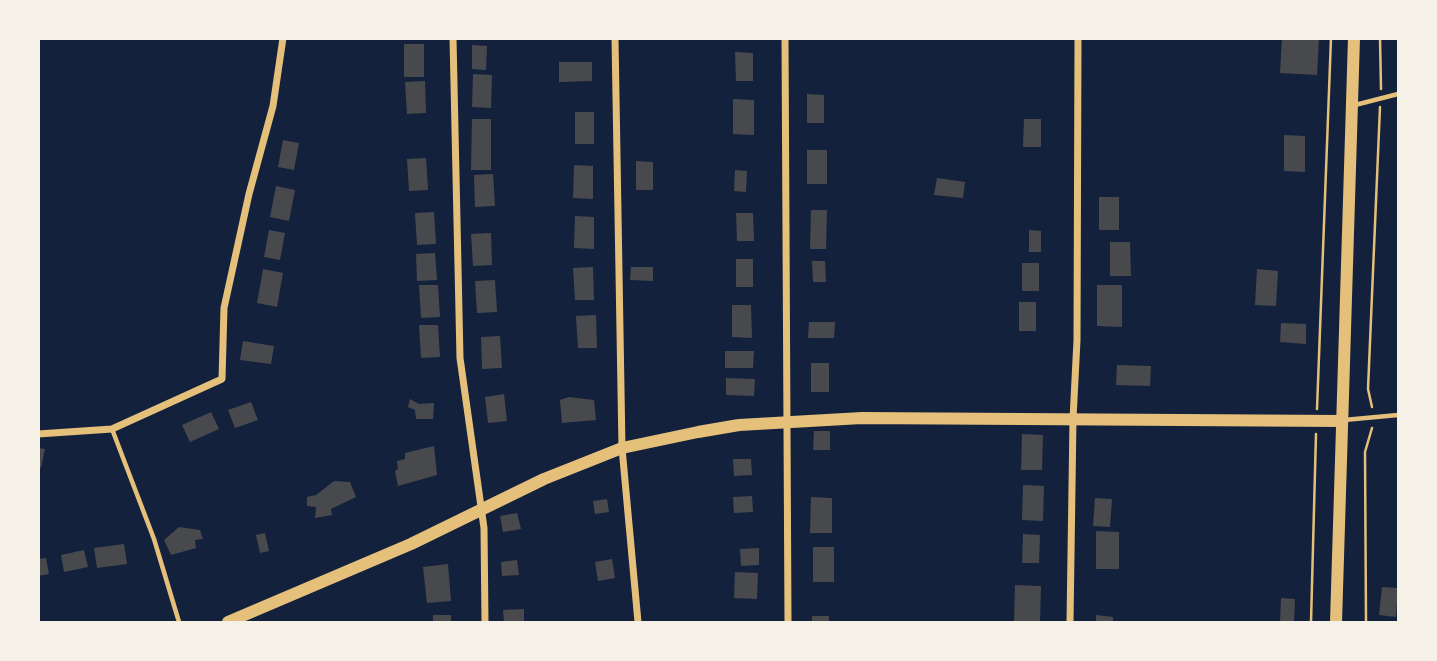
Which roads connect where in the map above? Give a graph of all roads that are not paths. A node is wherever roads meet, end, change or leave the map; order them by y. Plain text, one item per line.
1 (283, 38) edge
2 (453, 38) edge
3 (615, 38) edge
4 (785, 38) edge
5 (1078, 38) edge
6 (1354, 38) edge
7 (1398, 94) edge
8 (1352, 106) junction
9 (1398, 415) edge
10 (1073, 419) junction
11 (1340, 421) junction
12 (787, 422) junction
13 (112, 429) junction
14 (38, 434) edge
15 (622, 448) junction
16 (479, 510) junction
17 (179, 622) edge
18 (228, 622) edge
19 (485, 622) edge
20 (638, 622) edge
21 (788, 622) edge
22 (1070, 622) edge
23 (1336, 622) edge

1 - 13 street
2 - 16 street
3 - 15 street
4 - 12 street
5 - 10 street
6 - 8 main road
7 - 8 lane
8 - 11 main road
9 - 11 lane
10 - 11 main road
10 - 12 main road
10 - 22 street
11 - 23 main road
12 - 15 main road
12 - 21 street
13 - 14 street
13 - 17 lane
15 - 16 main road
15 - 20 street
16 - 18 main road
16 - 19 street

